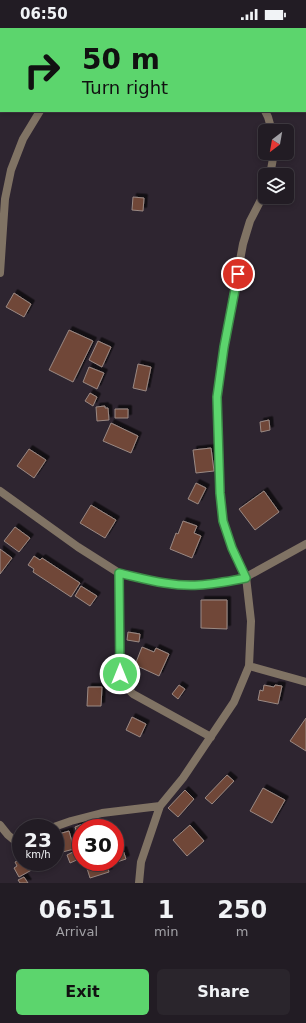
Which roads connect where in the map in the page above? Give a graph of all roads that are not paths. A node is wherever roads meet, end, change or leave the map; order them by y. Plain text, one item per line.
1 (39, 112) edge
2 (267, 113) edge
3 (270, 124) edge
4 (259, 204) edge
5 (0, 273) edge
6 (0, 491) edge
7 (306, 544) edge
8 (119, 573) junction
9 (246, 578) junction
10 (248, 666) junction
11 (306, 682) edge
12 (211, 737) junction
13 (160, 806) junction
14 (64, 823) edge
15 (0, 825) edge
16 (12, 838) edge
17 (139, 883) edge

1 - 5 street
2 - 3 street
4 - 9 street
6 - 8 street
7 - 9 street
8 - 9 street
8 - 12 street
9 - 10 street
10 - 11 street
10 - 12 street
12 - 13 street
13 - 14 street
13 - 17 street
15 - 16 street

